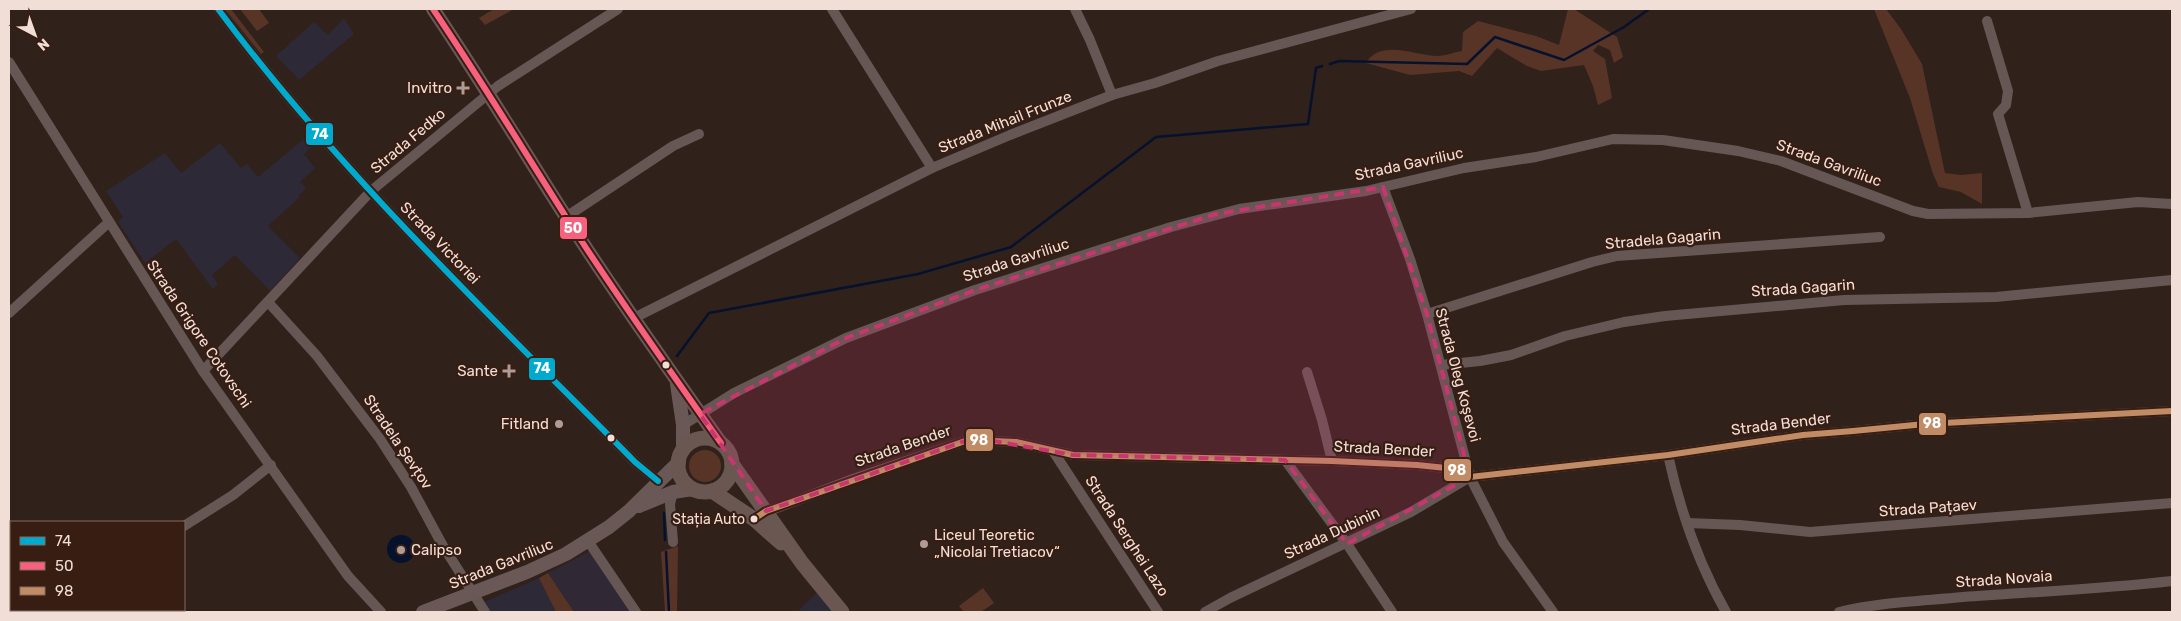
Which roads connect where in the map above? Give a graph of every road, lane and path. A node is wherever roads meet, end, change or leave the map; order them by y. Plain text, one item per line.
1 (218, 9) edge
2 (434, 9) edge
3 (618, 9) edge
4 (832, 9) edge
5 (1075, 9) edge
6 (1411, 9) edge
7 (1987, 21) dead end
8 (9, 62) edge
9 (490, 92) junction
10 (1112, 95) junction
11 (699, 134) dead end
12 (932, 168) junction
13 (1383, 187) junction
14 (371, 191) junction
15 (2172, 204) edge
16 (2028, 213) junction
17 (566, 217) junction
18 (108, 223) junction
19 (1880, 236) dead end
20 (2172, 280) edge
21 (268, 302) junction
22 (9, 313) edge
23 (1427, 314) junction
24 (632, 318) junction
25 (1441, 365) junction
26 (203, 371) junction
27 (1307, 372) dead end
28 (677, 381) junction
29 (2172, 411) edge
30 (700, 414) junction
31 (683, 425) junction
32 (721, 443) junction
33 (1053, 451) junction
34 (681, 456) junction
35 (1668, 456) junction
36 (1285, 460) junction
37 (1332, 461) junction
38 (732, 464) junction
39 (271, 465) junction
40 (1470, 477) junction
41 (658, 481) junction
42 (693, 489) junction
43 (712, 491) junction
44 (673, 492) junction
45 (2172, 503) edge
46 (629, 511) junction
47 (760, 515) junction
48 (1687, 523) junction
49 (185, 525) edge
50 (588, 541) junction
51 (673, 542) dead end
52 (1346, 544) junction
53 (2172, 581) edge
54 (472, 593) junction
55 (381, 612) edge
56 (423, 612) edge
57 (485, 612) edge
58 (636, 612) edge
59 (842, 612) edge
60 (1158, 612) edge
61 (1204, 612) edge
62 (1392, 612) edge
63 (1553, 612) edge
64 (1726, 612) edge
65 (1839, 612) edge

1 - 14 street, Strada Victoriei
2 - 9 main road
3 - 9 street, Strada Fedko
4 - 12 street
5 - 10 street
6 - 10 street, Strada Mihail Frunze
7 - 16 street
8 - 18 street, Strada Grigore Cotovschi
9 - 14 street, Strada Fedko
9 - 17 main road
10 - 12 street, Strada Mihail Frunze
11 - 17 street
12 - 24 street, Strada Mihail Frunze
13 - 16 street, Strada Gavriliuc
13 - 23 street, Strada Oleg Koşevoi
13 - 30 street, Strada Gavriliuc
14 - 21 street, Strada Fedko
14 - 41 street, Strada Victoriei
15 - 16 street, Strada Gavriliuc
17 - 24 main road
18 - 22 street
18 - 26 street, Strada Grigore Cotovschi
19 - 23 street, Stradela Gagarin
20 - 25 street, Strada Gagarin
21 - 26 street, Strada Fedko
21 - 54 street, Stradela Șevțov
23 - 25 street, Strada Oleg Koşevoi
24 - 28 main road
25 - 40 street, Strada Oleg Koşevoi
26 - 39 street, Strada Grigore Cotovschi
27 - 37 street
28 - 30 main road
28 - 31 main road
29 - 35 street, Strada Bender
30 - 31 street, Strada Gavriliuc
30 - 32 main road
31 - 34 main road
32 - 34 main road
32 - 38 main road
33 - 36 street, Strada Bender
33 - 47 street, Strada Bender
33 - 60 street, Strada Serghei Lazo
34 - 41 main road, Strada Gavriliuc
34 - 42 main road
35 - 40 street, Strada Bender
35 - 48 street
36 - 37 street, Strada Bender
36 - 52 street
37 - 40 street, Strada Bender
38 - 43 main road
38 - 47 main road
39 - 49 street
39 - 55 street, Strada Grigore Cotovschi
40 - 52 street, Strada Dubinin
40 - 63 street, Strada Oleg Koşevoi
41 - 46 main road, Strada Gavriliuc
42 - 43 main road
42 - 44 main road, Strada Gavriliuc
43 - 47 main road
44 - 46 main road, Strada Gavriliuc
44 - 51 street
45 - 48 street, Strada Pațaev
46 - 50 main road, Strada Gavriliuc
47 - 59 main road
48 - 64 street
50 - 54 main road, Strada Gavriliuc
50 - 58 street
52 - 61 street, Strada Dubinin
52 - 62 street
53 - 65 street, Strada Novaia
54 - 56 main road, Strada Gavriliuc
54 - 57 street, Stradela Șevțov

